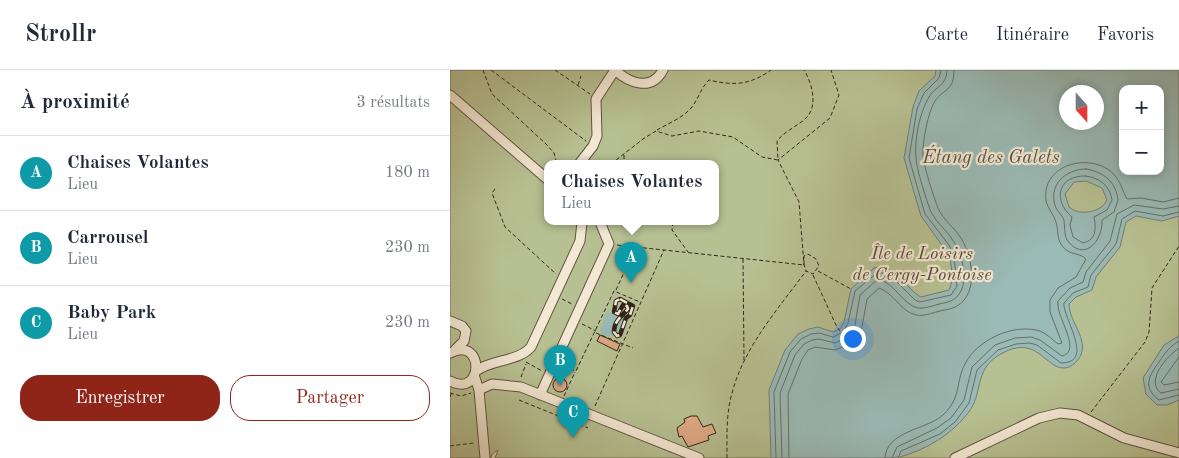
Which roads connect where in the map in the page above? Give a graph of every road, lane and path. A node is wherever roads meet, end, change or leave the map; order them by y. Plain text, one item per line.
1 (483, 70) edge
2 (490, 70) edge
3 (555, 70) edge
4 (615, 70) edge
5 (663, 70) edge
6 (771, 70) edge
7 (804, 70) edge
8 (831, 70) edge
9 (581, 76) dead end
10 (578, 86) junction
11 (451, 99) edge
12 (596, 99) junction
13 (656, 131) junction
14 (593, 146) junction
15 (624, 154) junction
16 (556, 160) edge
17 (582, 160) edge
18 (616, 160) edge
19 (624, 160) edge
20 (778, 160) junction
21 (544, 176) edge
22 (496, 189) dead end
23 (582, 225) edge
24 (602, 225) edge
25 (673, 225) edge
26 (609, 244) junction
27 (1179, 246) edge
28 (665, 250) junction
29 (688, 252) junction
30 (743, 258) junction
31 (804, 265) junction
32 (628, 266) dead end
33 (806, 271) junction
34 (817, 271) junction
35 (813, 274) junction
36 (563, 277) junction
37 (851, 289) dead end
38 (616, 290) junction
39 (561, 299) dead end
40 (641, 302) junction
41 (574, 305) dead end
42 (450, 321) edge
43 (574, 321) junction
44 (595, 332) junction
45 (622, 344) junction
46 (850, 346) dead end
47 (633, 348) dead end
48 (452, 352) edge
49 (554, 362) junction
50 (744, 362) junction
51 (526, 364) dead end
52 (576, 371) junction
53 (475, 373) junction
54 (450, 381) edge
55 (463, 384) junction
56 (518, 386) junction
57 (450, 393) edge
58 (478, 393) junction
59 (540, 395) junction
60 (519, 400) dead end
61 (561, 403) junction
62 (590, 416) junction
63 (1086, 418) junction
64 (588, 428) dead end
65 (482, 443) junction
66 (450, 446) edge
67 (1179, 453) edge
68 (484, 458) edge
69 (699, 458) edge
70 (727, 458) edge
71 (955, 458) edge

1 - 16 path
2 - 14 path
3 - 10 path
4 - 5 street
4 - 12 street
6 - 13 path
7 - 20 path
8 - 20 path
9 - 10 path
10 - 12 path
11 - 21 street
12 - 14 street
13 - 15 path
13 - 20 path
14 - 17 street
15 - 18 path
15 - 19 path
20 - 31 path
22 - 36 path
23 - 36 street
24 - 26 street
25 - 29 path
26 - 28 path
26 - 43 street
27 - 63 path
28 - 29 path
28 - 40 path
29 - 30 path
30 - 31 path
30 - 50 path
31 - 33 path
31 - 34 path
32 - 38 path
33 - 35 path
33 - 50 path
34 - 35 path
34 - 37 path
35 - 46 path
36 - 53 street
38 - 40 path
38 - 44 path
39 - 41 path
40 - 45 path
42 - 48 street
43 - 44 path
43 - 49 street
44 - 45 path
44 - 52 path
45 - 47 path
45 - 62 path
48 - 53 street
49 - 52 path
49 - 59 street
50 - 70 path
51 - 56 path
52 - 61 path
53 - 55 street
53 - 58 street
54 - 55 street
55 - 58 street
56 - 58 street
56 - 59 street
57 - 58 path
58 - 65 street
59 - 61 street
60 - 64 path
61 - 62 street
62 - 69 street
63 - 67 street
63 - 71 street
65 - 66 path
65 - 68 street

